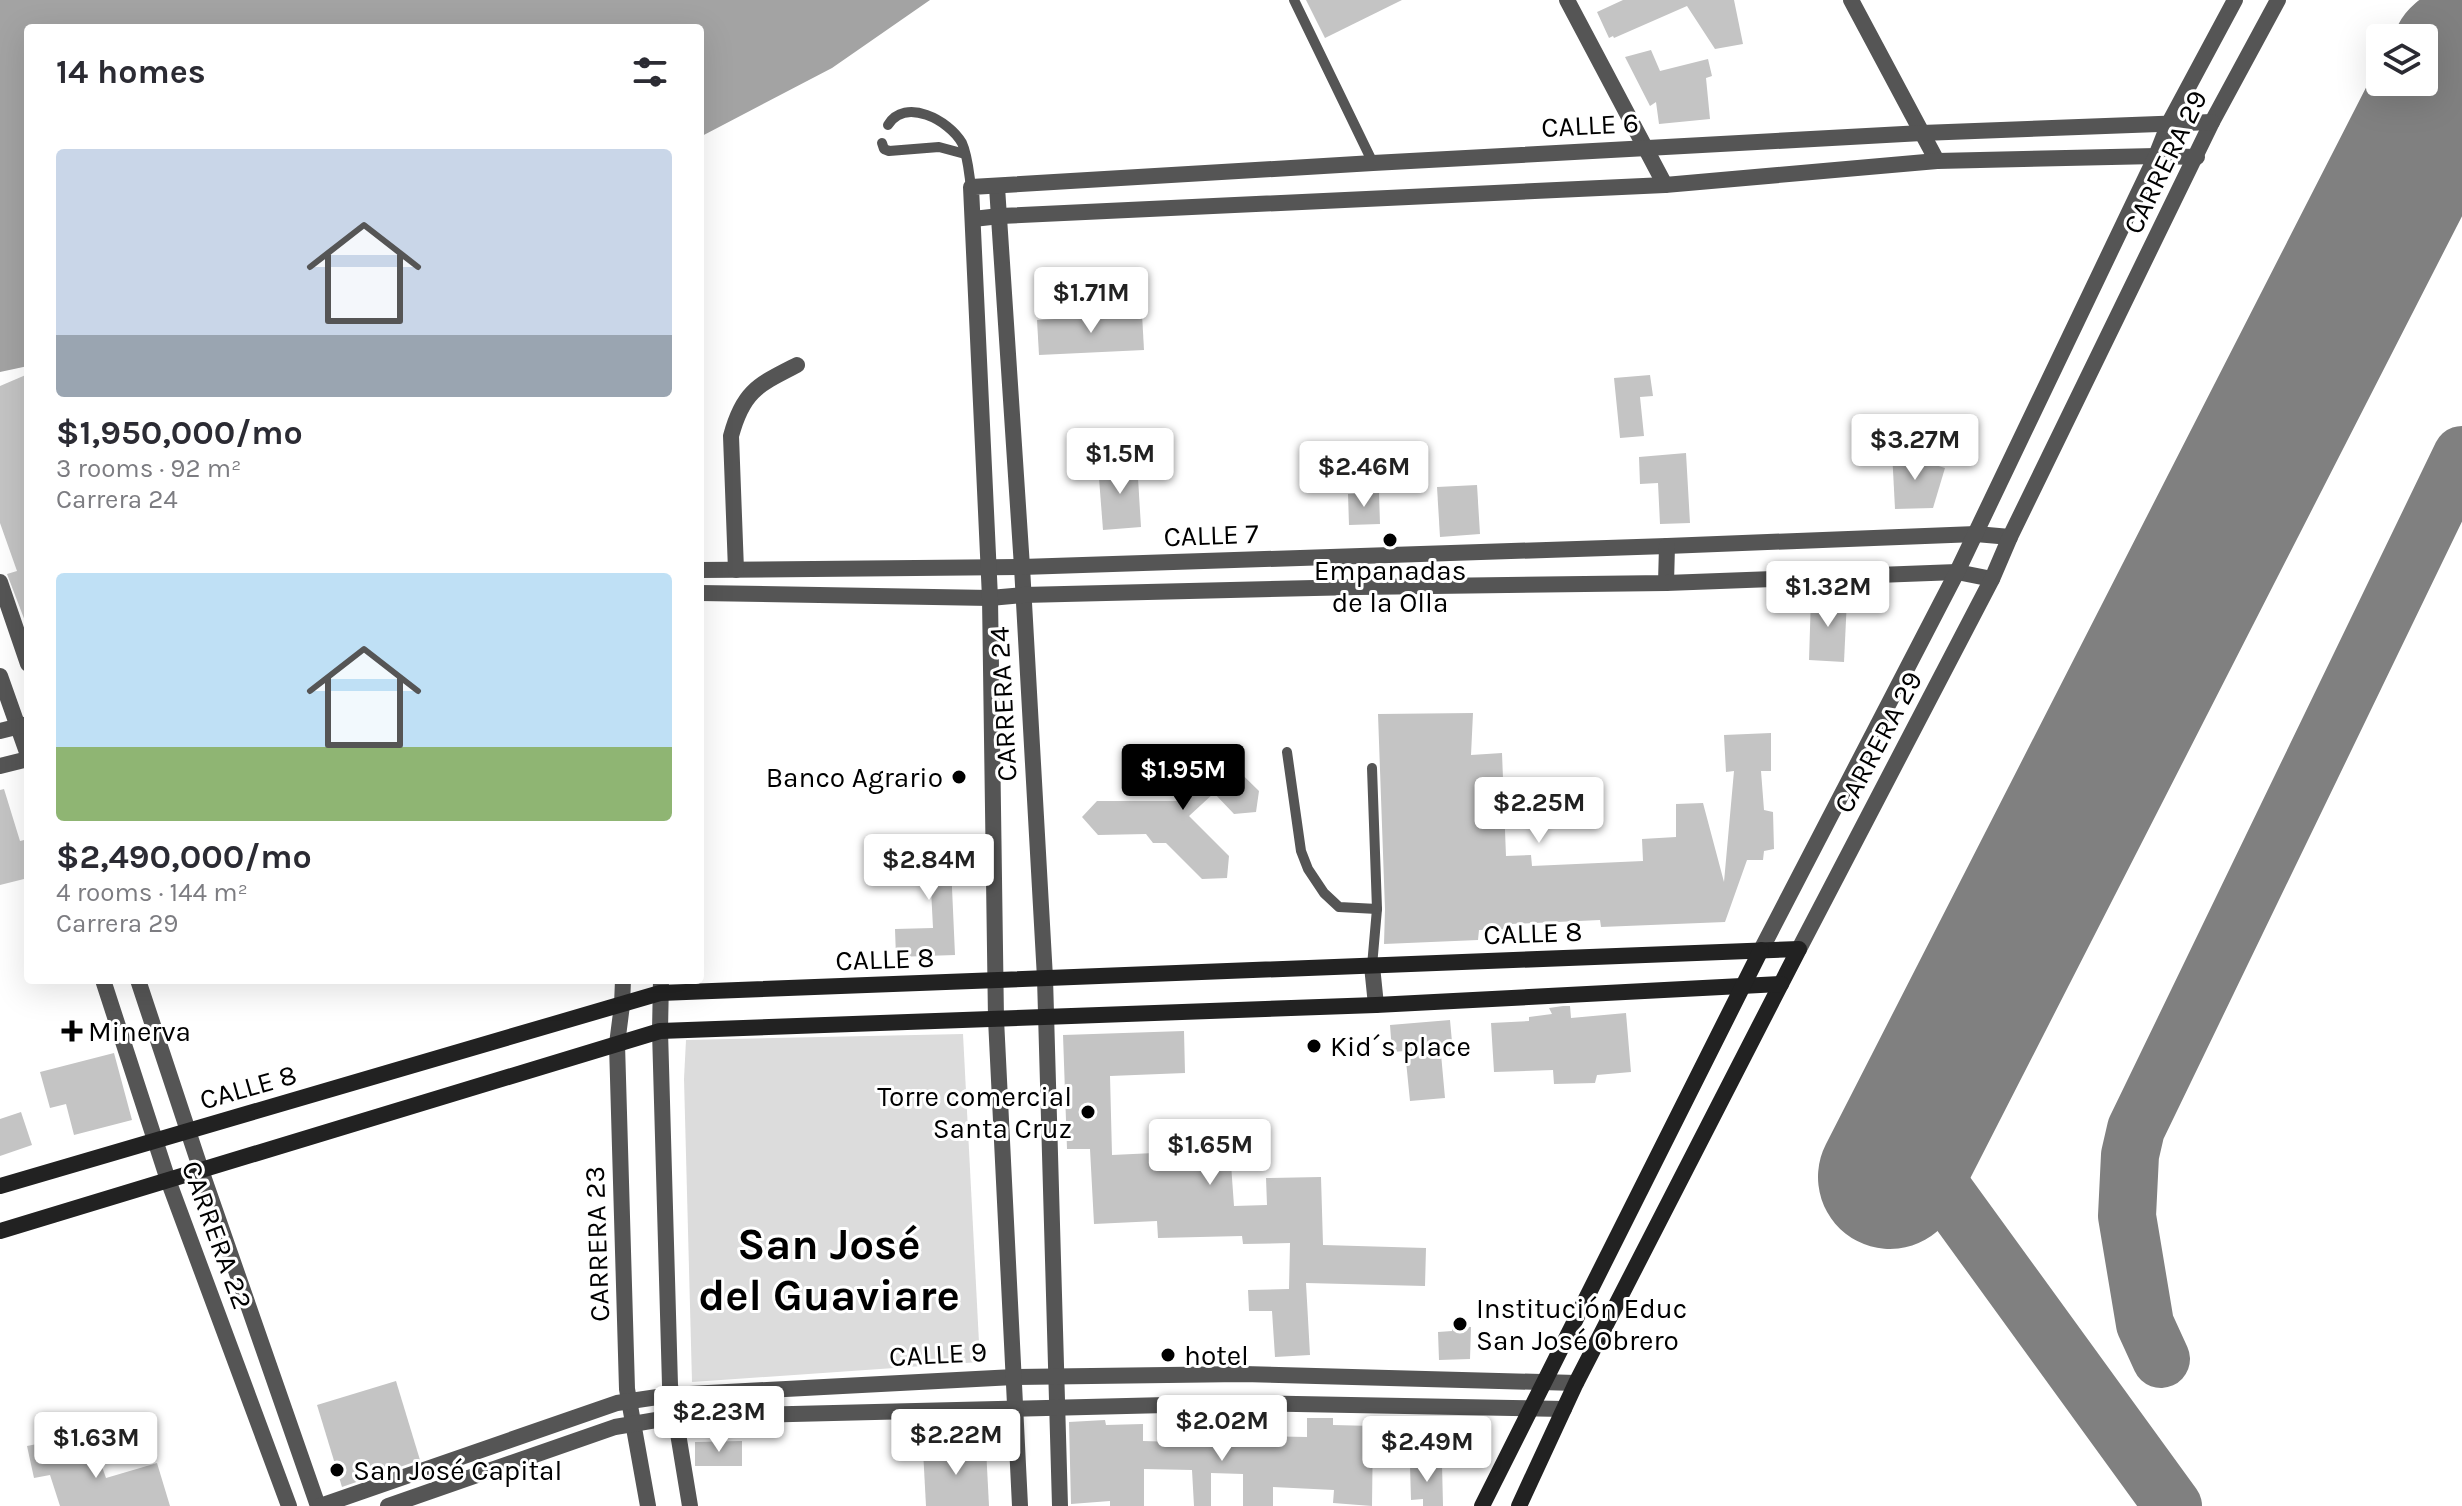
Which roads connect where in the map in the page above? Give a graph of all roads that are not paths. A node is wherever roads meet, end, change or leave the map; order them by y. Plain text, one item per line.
1 (1294, 0) edge
2 (1567, 0) edge
3 (1851, 0) edge
4 (2235, 0) edge
5 (2278, 0) edge
6 (2212, 122) junction
7 (2169, 123) junction
8 (888, 125) dead end
9 (1922, 133) junction
10 (882, 143) dead end
11 (1644, 148) junction
12 (965, 154) junction
13 (2156, 156) junction
14 (2197, 157) junction
15 (1937, 161) junction
16 (1373, 163) junction
17 (1665, 185) junction
18 (971, 187) junction
19 (997, 187) junction
20 (1000, 216) junction
21 (973, 219) junction
22 (797, 365) dead end
23 (1976, 534) junction
24 (2010, 537) junction
25 (1667, 546) junction
26 (1358, 557) junction
27 (989, 567) junction
28 (1022, 567) junction
29 (704, 570) edge
30 (736, 570) junction
31 (1957, 572) junction
32 (1992, 579) junction
33 (0, 582) edge
34 (1666, 583) junction
35 (1358, 587) junction
36 (704, 593) edge
37 (1023, 595) junction
38 (990, 598) junction
39 (24, 652) edge
40 (0, 676) edge
41 (15, 727) edge
42 (24, 748) edge
43 (1287, 752) dead end
44 (24, 758) edge
45 (0, 766) edge
46 (1372, 768) dead end
47 (1377, 909) junction
48 (1799, 949) junction
49 (1761, 950) junction
50 (1372, 966) junction
51 (1045, 978) junction
52 (995, 980) junction
53 (104, 984) edge
54 (139, 984) edge
55 (623, 984) edge
56 (1781, 984) junction
57 (1743, 985) junction
58 (661, 987) edge
59 (622, 1005) junction
60 (1376, 1005) junction
61 (1045, 1016) junction
62 (996, 1019) junction
63 (660, 1031) junction
64 (617, 1044) junction
65 (190, 1131) junction
66 (156, 1140) junction
67 (201, 1170) junction
68 (168, 1180) junction
69 (0, 1186) edge
70 (0, 1231) edge
71 (1243, 1374) junction
72 (1014, 1377) junction
73 (1055, 1377) junction
74 (1545, 1381) junction
75 (1576, 1383) junction
76 (671, 1395) junction
77 (628, 1400) junction
78 (1247, 1403) junction
79 (1056, 1407) junction
80 (1529, 1408) junction
81 (1564, 1409) junction
82 (1015, 1410) junction
83 (674, 1417) junction
84 (632, 1424) junction
85 (289, 1506) edge
86 (319, 1506) edge
87 (388, 1506) edge
88 (648, 1506) edge
89 (690, 1506) edge
90 (1020, 1506) edge
91 (1060, 1506) edge
92 (1482, 1506) edge
93 (1519, 1506) edge

1 - 16 lane
2 - 11 street
3 - 9 street
4 - 7 street, CARRERA 29
5 - 6 street, CARRERA 29
6 - 7 street, CALLE 6
6 - 14 street, CARRERA 29
7 - 9 street, CALLE 6
7 - 13 street, CARRERA 29
8 - 12 lane
9 - 11 street, CALLE 6
9 - 15 street
10 - 12 lane
11 - 16 street, CALLE 6
11 - 17 street
12 - 18 lane
13 - 14 street
13 - 15 street
13 - 23 street, CARRERA 29
14 - 24 street, CARRERA 29
15 - 17 street
16 - 19 street, CALLE 6
17 - 20 street
18 - 19 street, CALLE 6
18 - 21 street, CARRERA 24
19 - 20 street, CARRERA 24
20 - 21 street
20 - 28 street, CARRERA 24
21 - 27 street, CARRERA 24
22 - 30 street
23 - 24 street, CALLE 7
23 - 25 street, CALLE 7
23 - 31 street, CARRERA 29
24 - 32 street, CARRERA 29
25 - 26 street, CALLE 7
25 - 34 street
26 - 28 street, CALLE 7
26 - 35 street
27 - 28 street, CALLE 7
27 - 30 street, CALLE 7
27 - 38 street, CARRERA 24
28 - 37 street, CARRERA 24
29 - 30 street, CALLE 7
31 - 32 street, CALLE 7
31 - 34 street, CALLE 7
31 - 49 street, CARRERA 29
32 - 48 street, CARRERA 29
33 - 39 street
34 - 35 street, CALLE 7
35 - 37 street, CALLE 7
36 - 38 street, CALLE 7
37 - 38 street, CALLE 7
37 - 51 street, CARRERA 24
38 - 52 street, CARRERA 24
40 - 41 street
41 - 42 street
43 - 47 lane
44 - 45 street
46 - 47 lane
47 - 50 lane
48 - 49 main road, CALLE 8
48 - 56 main road, CARRERA 29
49 - 50 main road, CALLE 8
49 - 57 main road, CARRERA 29
50 - 51 main road, CALLE 8
50 - 60 street
51 - 52 main road, CALLE 8
51 - 61 street, CARRERA 24
52 - 58 main road, CALLE 8
52 - 62 street, CARRERA 24
53 - 66 street, CARRERA 22
54 - 65 street, CARRERA 22
55 - 59 street, CARRERA 23
56 - 57 main road
56 - 75 main road, CARRERA 29
57 - 60 main road
57 - 74 main road, CARRERA 29
58 - 59 main road, CALLE 8
58 - 63 street
59 - 64 street, CARRERA 23
59 - 65 main road, CALLE 8
60 - 61 main road
61 - 62 main road
61 - 73 street, CARRERA 24
62 - 63 main road
62 - 72 street, CARRERA 24
63 - 64 main road
63 - 76 street
64 - 67 main road
64 - 77 street, CARRERA 23
65 - 66 main road, CALLE 8
65 - 67 street, CARRERA 22
66 - 68 street, CARRERA 22
66 - 69 main road, CALLE 8
67 - 68 main road
67 - 86 street, CARRERA 22
68 - 70 main road
68 - 85 street, CARRERA 22
71 - 73 street, CALLE 9
71 - 74 street, CALLE 9
71 - 78 street
72 - 73 street, CALLE 9
72 - 76 street, CALLE 9
72 - 82 street, CARRERA 24
73 - 79 street, CARRERA 24
74 - 75 street, CALLE 9
74 - 80 main road, CARRERA 29
75 - 81 main road, CARRERA 29
76 - 77 street, CALLE 9
76 - 83 street
77 - 84 street, CARRERA 23
77 - 86 street, CALLE 9
78 - 79 street, CALLE 9
78 - 80 street, CALLE 9
79 - 82 street, CALLE 9
79 - 91 street, CARRERA 24
80 - 81 street, CALLE 9
80 - 92 main road, CARRERA 29
81 - 93 main road, CARRERA 29
82 - 83 street, CALLE 9
82 - 90 street, CARRERA 24
83 - 84 street, CALLE 9
83 - 89 street
84 - 87 street, CALLE 9
84 - 88 street, CARRERA 23

